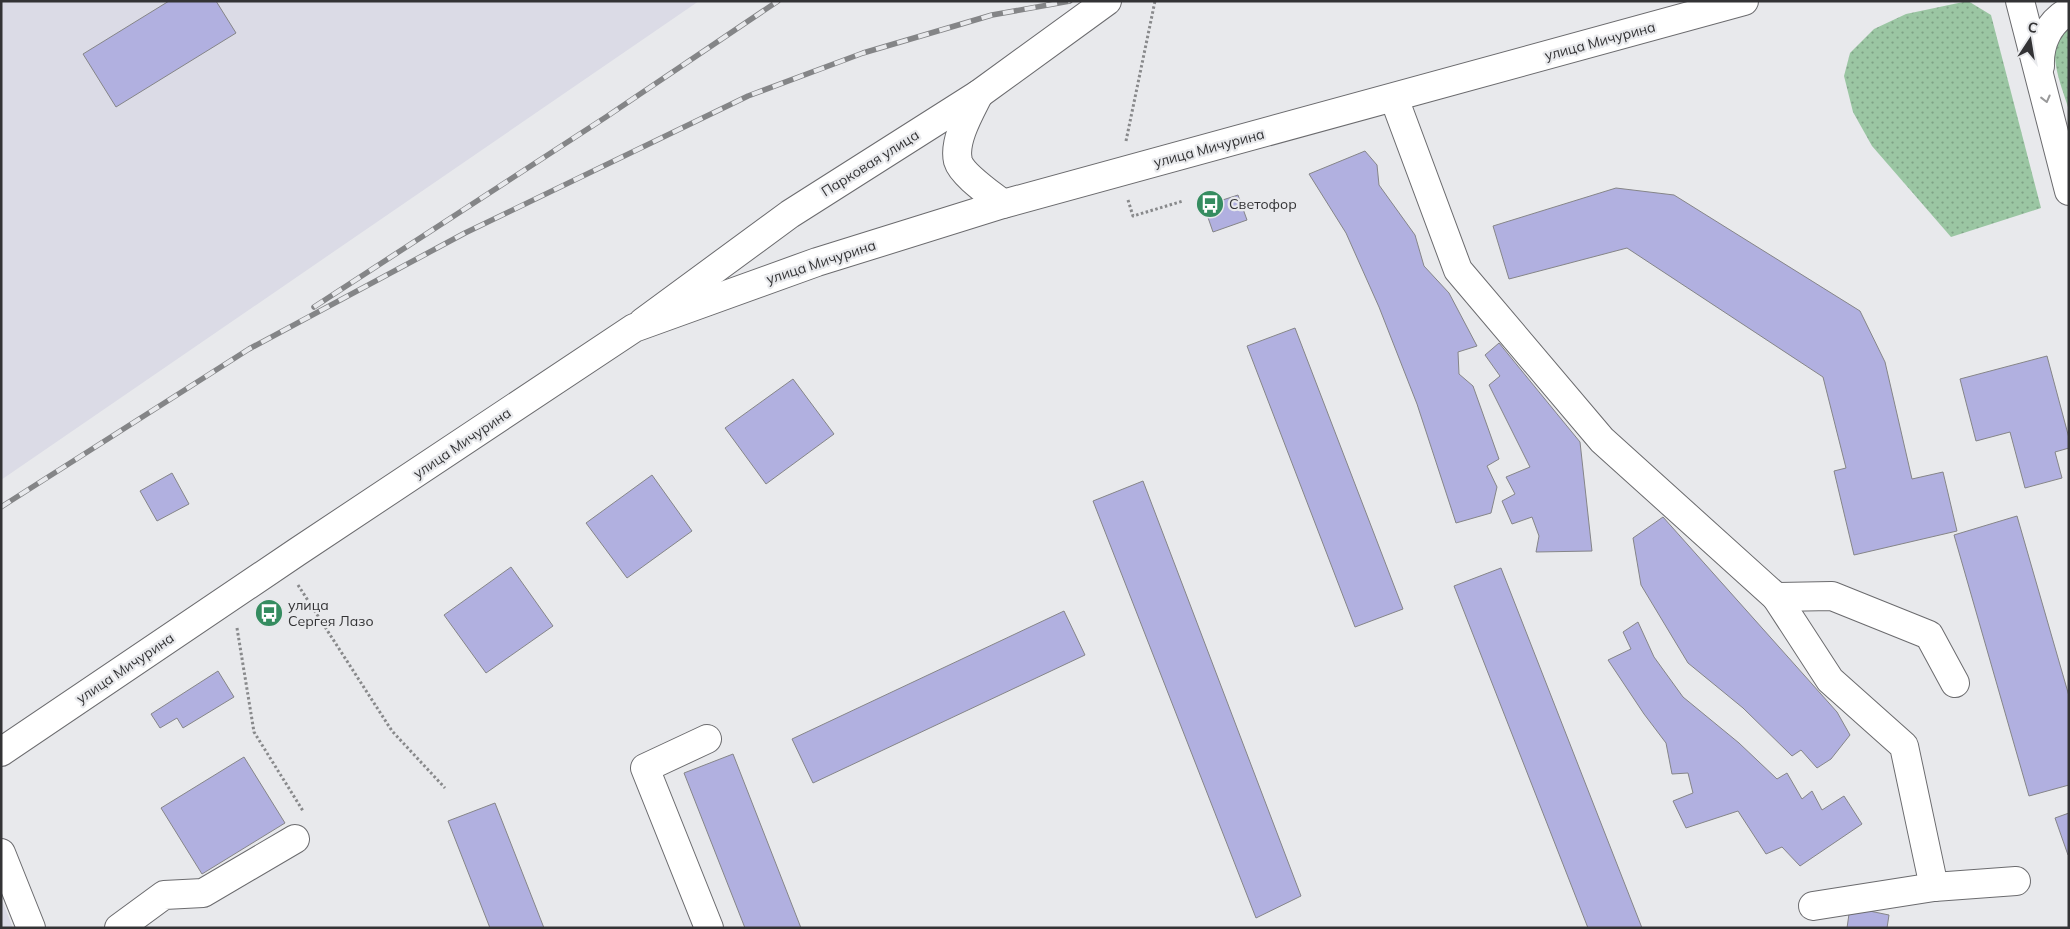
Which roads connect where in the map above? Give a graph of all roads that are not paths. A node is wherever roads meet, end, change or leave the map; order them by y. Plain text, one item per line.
1 (1107, 1) edge
2 (1744, 1) edge
3 (2020, 1) edge
4 (2069, 11) edge
5 (2040, 73) junction
6 (979, 94) junction
7 (1394, 98) junction
8 (2069, 191) edge
9 (1003, 204) junction
10 (634, 328) junction
11 (1776, 597) junction
12 (1955, 683) dead end
13 (707, 739) dead end
14 (1, 752) edge
15 (295, 839) road end
16 (1, 853) edge
17 (2016, 881) dead end
18 (1934, 887) junction
19 (1813, 906) dead end
20 (31, 928) edge
21 (119, 928) edge
22 (709, 928) edge

1 - 6 main road, Парковая улица
2 - 7 main road, улица Мичурина
3 - 5 main road
4 - 5 main road
5 -> 8 main road
6 - 9 main road
6 - 10 main road, Парковая улица
7 - 9 main road, улица Мичурина
7 - 11 main road
9 - 10 main road, улица Мичурина
10 - 14 main road, улица Мичурина
11 - 12 main road
11 - 18 main road
13 - 22 main road
15 - 21 main road
16 - 20 main road
17 - 18 main road
18 - 19 main road

